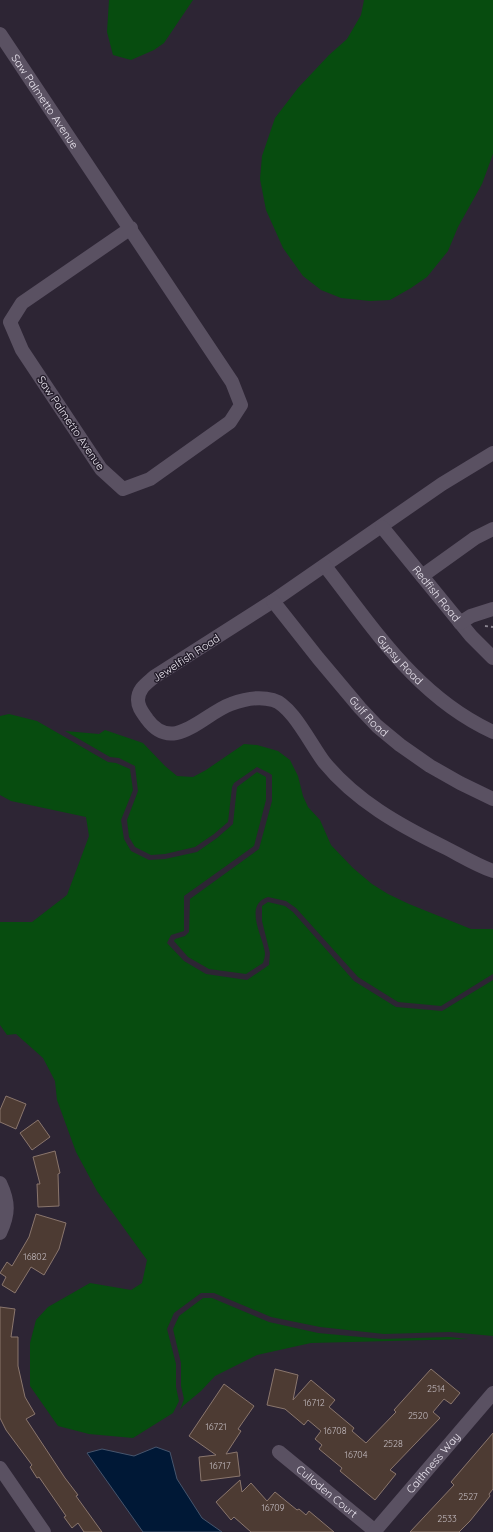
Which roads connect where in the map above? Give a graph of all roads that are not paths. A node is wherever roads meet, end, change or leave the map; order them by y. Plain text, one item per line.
1 (0, 34) edge
2 (131, 228) junction
3 (493, 453) edge
4 (382, 526) junction
5 (493, 529) edge
6 (325, 566) junction
7 (422, 576) junction
8 (273, 601) junction
9 (493, 608) edge
10 (460, 623) junction
11 (493, 658) edge
12 (493, 732) edge
13 (493, 799) edge
14 (493, 871) edge
15 (0, 1183) edge
16 (0, 1233) edge
17 (493, 1394) edge
18 (279, 1452) dead end
19 (0, 1468) edge
20 (44, 1532) edge
21 (374, 1532) edge

1 - 2 street, Saw Palmetto Avenue
2 - 2 street, Saw Palmetto Avenue
3 - 4 street, Jewelfish Road
4 - 6 street, Jewelfish Road
4 - 7 street, Redfish Road
5 - 7 street
6 - 8 street, Jewelfish Road
6 - 12 street, Gypsy Road
7 - 10 street, Redfish Road
8 - 13 street, Gulf Road
8 - 14 street, Jewelfish Road
9 - 10 street
10 - 11 street, Redfish Road
15 - 16 street
17 - 21 street, Caithness Way
18 - 21 street, Culloden Court
19 - 20 street

